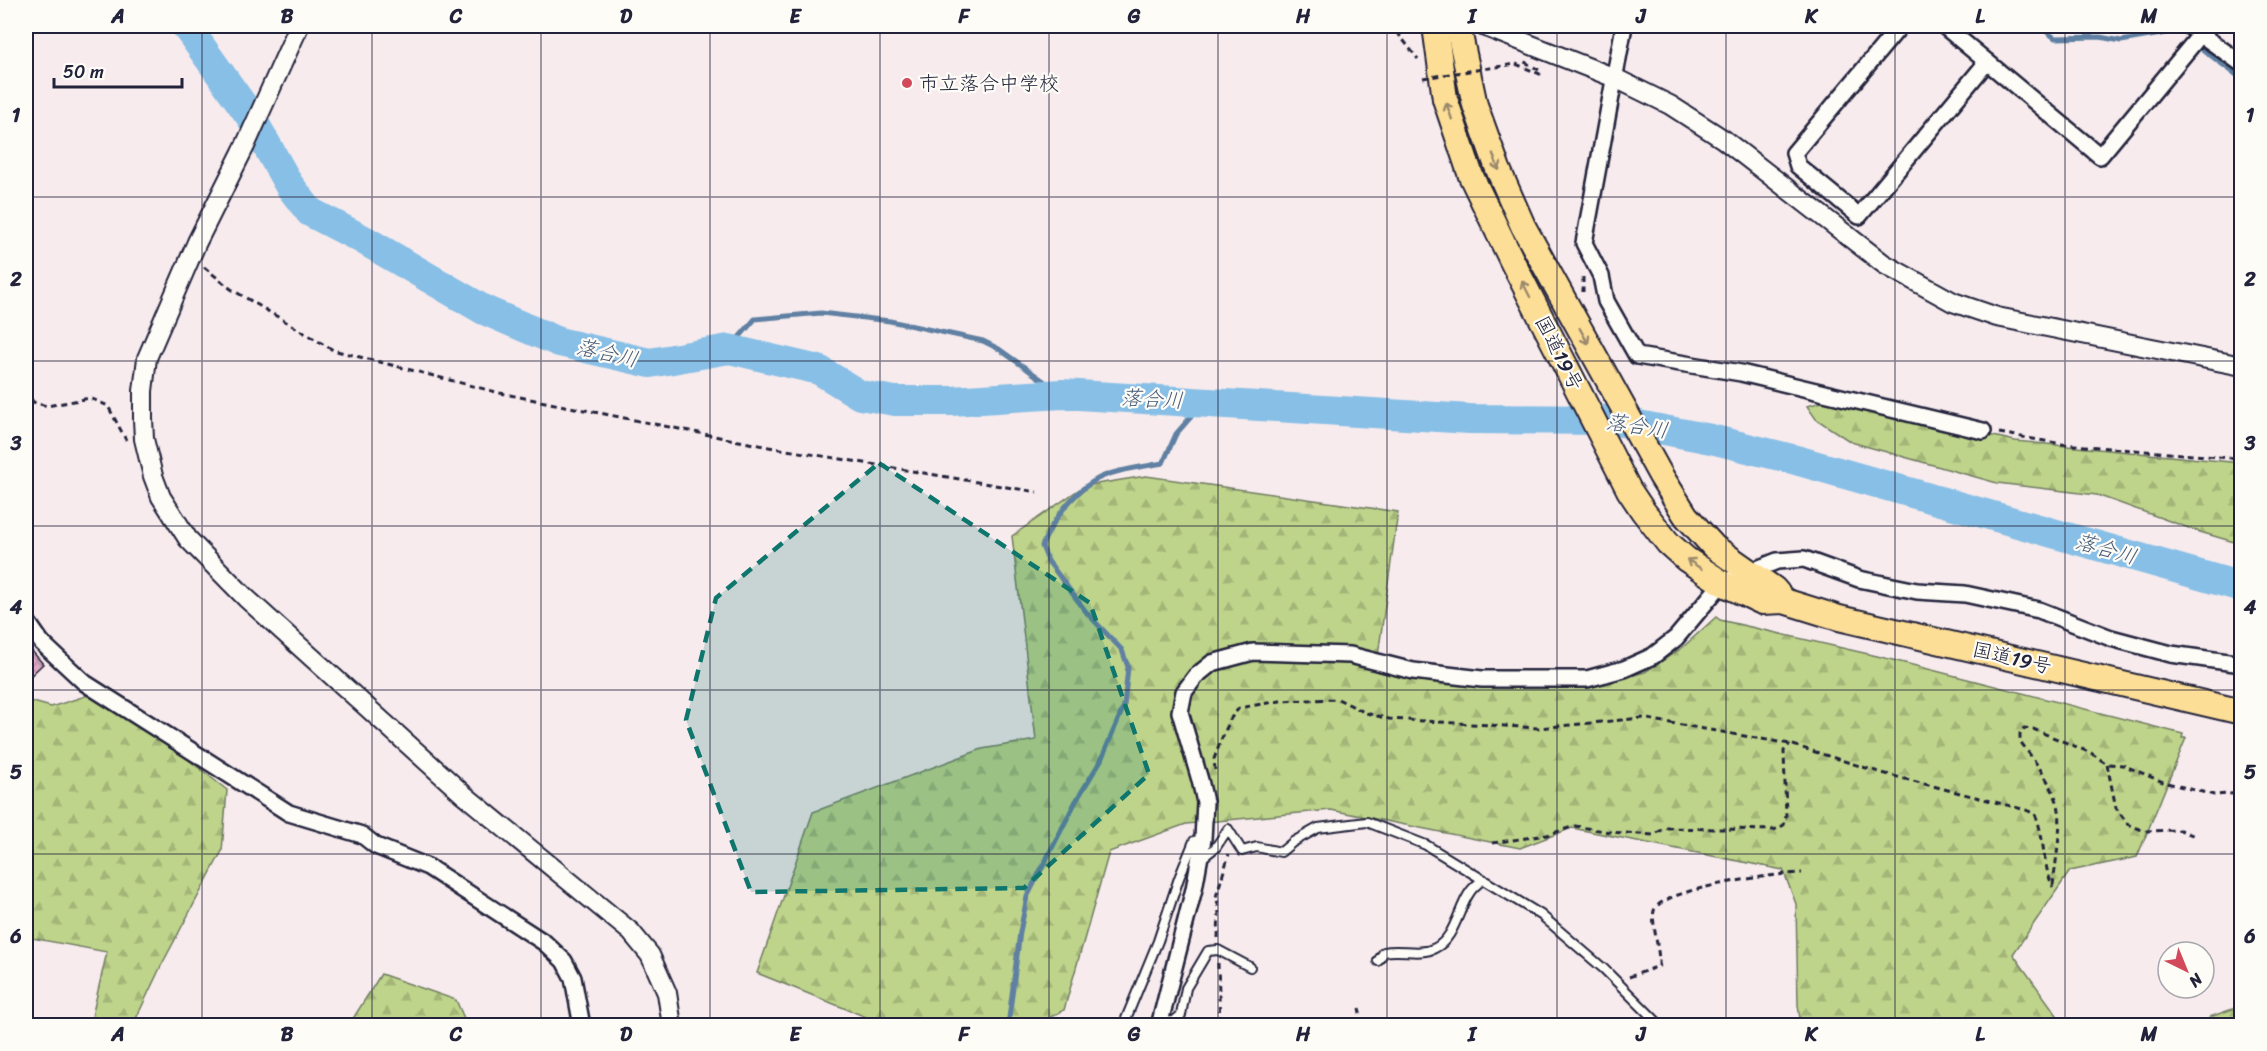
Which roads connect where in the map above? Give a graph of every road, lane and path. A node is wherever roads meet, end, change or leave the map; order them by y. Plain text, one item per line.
1 (1435, 26) edge
2 (1458, 26) edge
3 (1483, 26) edge
4 (1624, 26) edge
5 (1900, 26) edge
6 (1944, 26) edge
7 (298, 27) edge
8 (2195, 30) edge
9 (1397, 32) dead end
10 (1419, 60) dead end
11 (1986, 62) junction
12 (1524, 64) dead end
13 (2241, 64) edge
14 (1421, 69) dead end
15 (1615, 78) junction
16 (194, 249) junction
17 (2241, 366) edge
18 (26, 390) edge
19 (1983, 431) joint
20 (2241, 459) edge
21 (148, 461) junction
22 (1037, 492) dead end
23 (1750, 571) junction
24 (1722, 583) junction
25 (1784, 601) junction
26 (26, 620) edge
27 (2241, 664) edge
28 (2241, 712) edge
29 (1790, 744) junction
30 (2107, 764) junction
31 (1215, 770) dead end
32 (2241, 793) edge
33 (1228, 829) junction
34 (2195, 836) dead end
35 (1203, 839) junction
36 (1492, 843) dead end
37 (1200, 860) junction
38 (1802, 873) dead end
39 (1483, 879) junction
40 (1218, 950) junction
41 (1378, 961) dead end
42 (1250, 967) dead end
43 (1619, 983) junction
44 (1359, 1008) dead end
45 (1159, 1024) edge
46 (582, 1026) edge
47 (672, 1026) edge
48 (1123, 1026) edge
49 (1220, 1026) edge
50 (1365, 1026) edge
51 (1660, 1026) edge

24 -> 1 highway, 国道19号
2 -> 23 highway, 国道19号
3 - 15 street
4 - 15 street
5 - 11 street
6 - 11 street
7 - 16 street
8 - 11 street
8 - 13 street
9 - 10 path
12 - 14 path, bridge
15 - 17 street
15 - 19 street
16 - 21 street
16 - 22 path
18 - 21 path
19 - 20 path
21 - 47 street
23 - 24 street
23 - 25 highway, 国道19号
23 - 27 street
24 - 25 highway, 国道19号
24 - 35 street
25 - 28 highway, 国道19号
26 - 46 street
29 - 30 path
29 - 31 path
29 - 36 path
30 - 32 path
30 - 34 path
33 - 37 lane
33 - 39 lane
33 - 40 path
35 - 37 street
35 - 48 lane
37 - 45 street
38 - 43 path
39 - 41 lane
39 - 43 lane
40 - 42 lane
40 - 45 lane
40 - 49 path
43 - 51 lane
44 - 50 path

